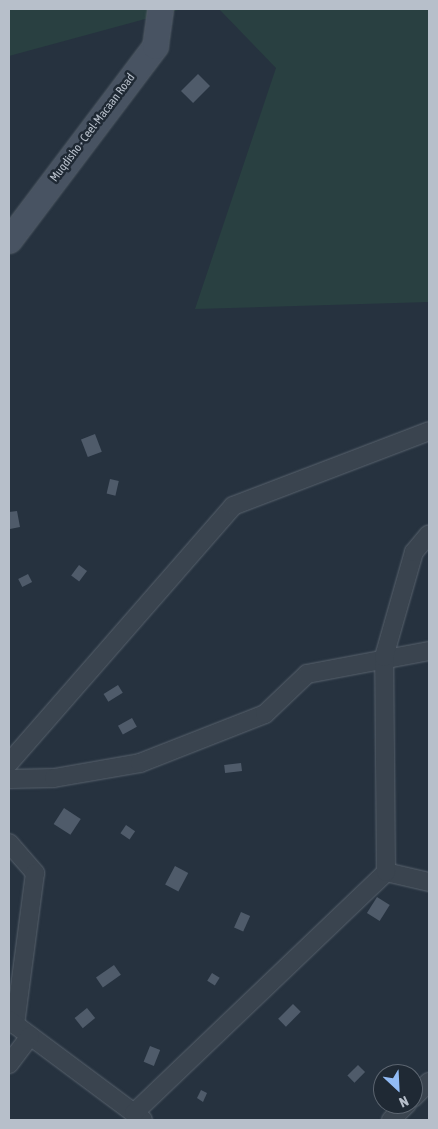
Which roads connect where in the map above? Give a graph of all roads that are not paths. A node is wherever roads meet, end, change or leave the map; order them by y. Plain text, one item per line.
1 (160, 9) edge
2 (9, 240) edge
3 (429, 431) edge
4 (429, 534) edge
5 (429, 651) edge
6 (384, 657) junction
7 (9, 763) edge
8 (9, 779) edge
9 (9, 843) edge
10 (386, 872) junction
11 (429, 882) edge
12 (12, 1023) edge
13 (30, 1036) junction
14 (9, 1064) edge
15 (139, 1117) edge

1 - 2 street, Muqdisho - Ceel-Macaan Road
3 - 7 street
4 - 6 street
5 - 6 street
6 - 8 street
6 - 10 street
9 - 12 street
10 - 11 street
10 - 15 street
12 - 13 street
13 - 14 street
13 - 15 street

